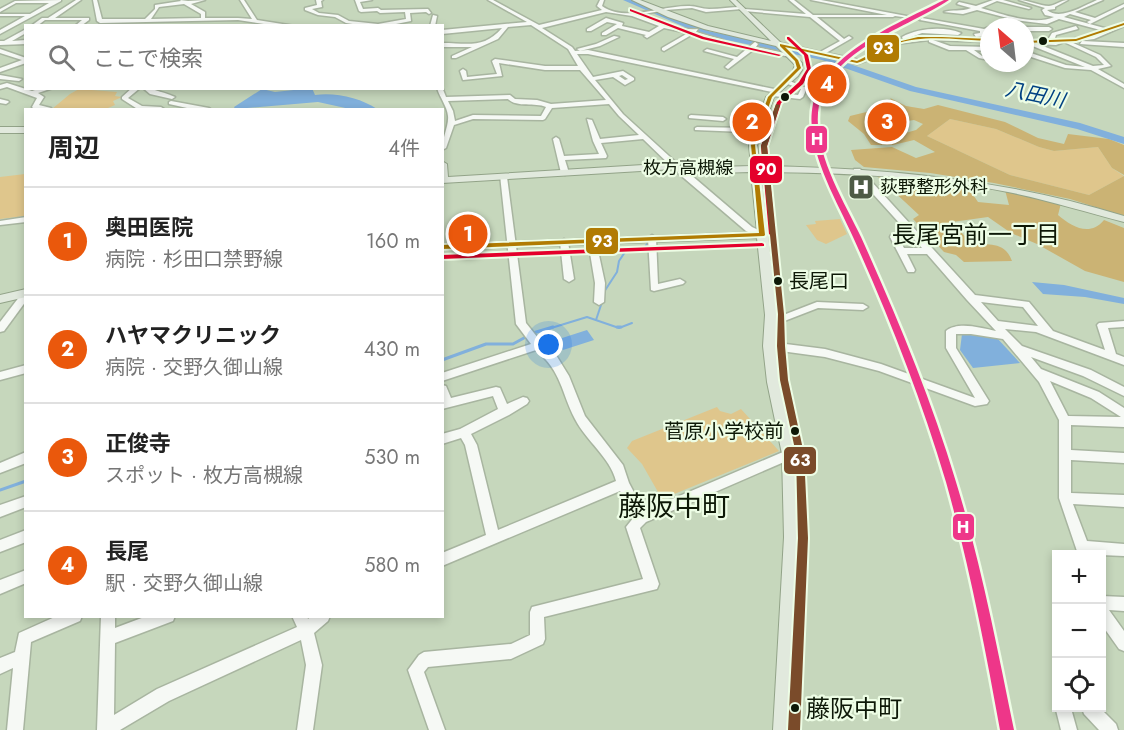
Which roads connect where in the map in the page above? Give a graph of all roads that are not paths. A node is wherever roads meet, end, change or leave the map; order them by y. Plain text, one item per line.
1 (79, 0) edge
2 (95, 0) edge
3 (142, 0) edge
4 (158, 0) edge
5 (203, 0) edge
6 (242, 0) edge
7 (321, 0) edge
8 (372, 0) edge
9 (490, 0) edge
10 (602, 0) edge
11 (635, 0) edge
12 (687, 0) edge
13 (733, 0) edge
14 (791, 0) edge
15 (813, 0) edge
16 (997, 0) edge
17 (1026, 0) edge
18 (1066, 0) edge
19 (1101, 0) edge
20 (57, 1) edge
21 (185, 2) edge
22 (958, 3) dead end
23 (1113, 3) dead end
24 (987, 4) junction
25 (1124, 5) edge
26 (692, 7) junction
27 (1049, 7) junction
28 (976, 8) junction
29 (44, 9) junction
30 (378, 9) junction
31 (743, 9) junction
32 (657, 10) junction
33 (606, 11) junction
34 (1, 12) edge
35 (407, 12) junction
36 (875, 13) dead end
37 (1072, 13) junction
38 (35, 15) junction
39 (549, 15) dead end
40 (631, 15) junction
41 (1028, 15) junction
42 (812, 16) junction
43 (892, 16) dead end
44 (968, 16) junction
45 (859, 17) junction
46 (910, 17) tunnel mouth
47 (1010, 17) joint
48 (1014, 18) edge
49 (1020, 18) edge
50 (1061, 18) junction
51 (49, 19) junction
52 (66, 19) junction
53 (203, 19) edge
54 (922, 19) tunnel mouth
55 (1095, 19) junction
56 (150, 20) edge
57 (255, 20) junction
58 (619, 20) dead end
59 (938, 20) dead end
60 (953, 21) junction
61 (561, 22) junction
62 (1036, 22) joint
63 (0, 24) edge
64 (36, 24) edge
65 (59, 24) edge
66 (80, 24) edge
67 (280, 24) edge
68 (367, 24) edge
69 (383, 24) edge
70 (432, 24) edge
71 (1084, 24) junction
72 (14, 25) junction
73 (535, 25) junction
74 (1068, 25) dead end
75 (617, 26) junction
76 (663, 26) junction
77 (505, 27) junction
78 (702, 27) junction
79 (974, 27) junction
80 (980, 28) edge
81 (1076, 28) junction
82 (1118, 28) edge
83 (1034, 29) edge
84 (1049, 29) junction
85 (469, 30) junction
86 (24, 31) edge
87 (0, 32) edge
88 (444, 32) edge
89 (690, 32) junction
90 (604, 34) junction
91 (980, 34) edge
92 (1056, 34) junction
93 (1124, 34) edge
94 (1100, 35) junction
95 (14, 37) junction
96 (24, 37) edge
97 (720, 40) dead end
98 (928, 40) junction
99 (980, 40) edge
100 (909, 41) junction
101 (24, 42) edge
102 (1034, 42) edge
103 (1067, 42) junction
104 (3, 43) edge
105 (1056, 43) junction
106 (755, 44) junction
107 (444, 45) edge
108 (478, 45) junction
109 (1034, 45) edge
110 (1124, 45) edge
111 (966, 48) junction
112 (664, 49) dead end
113 (980, 49) edge
114 (786, 50) junction
115 (573, 51) junction
116 (707, 51) dead end
117 (2, 53) edge
118 (821, 54) junction
119 (980, 56) edge
120 (454, 57) dead end
121 (741, 57) junction
122 (1034, 57) edge
123 (24, 60) edge
124 (1034, 61) edge
125 (24, 62) edge
126 (1047, 62) junction
127 (0, 66) edge
128 (728, 67) dead end
129 (7, 68) junction
130 (582, 68) junction
131 (1095, 69) junction
132 (0, 70) edge
133 (463, 70) dead end
134 (22, 71) dead end
135 (1123, 74) edge
136 (614, 75) dead end
137 (1106, 75) junction
138 (0, 77) edge
139 (19, 79) dead end
140 (591, 79) junction
141 (787, 82) junction
142 (1124, 86) edge
143 (0, 87) edge
144 (43, 90) edge
145 (134, 90) edge
146 (148, 90) edge
147 (173, 90) edge
148 (441, 90) edge
149 (773, 92) junction
150 (32, 93) junction
151 (443, 99) junction
152 (172, 100) junction
153 (610, 102) junction
154 (550, 106) junction
155 (48, 108) dead end
156 (141, 108) edge
157 (162, 108) edge
158 (202, 108) edge
159 (691, 117) dead end
160 (543, 118) junction
161 (589, 120) dead end
162 (551, 121) dead end
163 (448, 125) edge
164 (697, 129) dead end
165 (725, 129) junction
166 (0, 130) edge
167 (24, 130) edge
168 (645, 137) junction
169 (756, 138) junction
170 (556, 139) dead end
171 (444, 140) edge
172 (596, 141) junction
173 (562, 158) junction
174 (678, 168) junction
175 (754, 168) junction
176 (857, 171) junction
177 (565, 173) junction
178 (503, 177) junction
179 (444, 180) edge
180 (24, 219) edge
181 (1124, 219) edge
182 (0, 223) edge
183 (762, 235) junction
184 (894, 237) dead end
185 (652, 238) junction
186 (592, 240) junction
187 (564, 242) junction
188 (511, 244) junction
189 (444, 247) edge
190 (901, 251) junction
191 (929, 251) junction
192 (911, 270) dead end
193 (569, 279) dead end
194 (680, 282) dead end
195 (24, 294) edge
196 (24, 297) edge
197 (970, 298) junction
198 (0, 299) edge
199 (598, 302) dead end
200 (863, 307) dead end
201 (771, 323) junction
202 (994, 324) junction
203 (1124, 324) edge
204 (0, 329) edge
205 (1049, 334) junction
206 (1006, 336) junction
207 (533, 338) junction
208 (770, 346) junction
209 (1018, 349) junction
210 (1112, 357) junction
211 (1124, 361) edge
212 (24, 370) edge
213 (1034, 371) junction
214 (0, 376) edge
215 (444, 376) edge
216 (1124, 392) edge
217 (523, 401) dead end
218 (445, 405) edge
219 (505, 412) junction
220 (1124, 414) edge
221 (1065, 420) junction
222 (1124, 423) edge
223 (464, 432) junction
224 (444, 438) edge
225 (1066, 454) junction
226 (797, 456) junction
227 (24, 458) edge
228 (1124, 458) edge
229 (0, 468) edge
230 (623, 484) junction
231 (1065, 498) junction
232 (1124, 501) edge
233 (24, 502) edge
234 (0, 511) edge
235 (641, 518) junction
236 (24, 537) edge
237 (494, 539) junction
238 (0, 546) edge
239 (1084, 550) edge
240 (1106, 550) edge
241 (1124, 550) edge
242 (444, 559) edge
243 (24, 577) edge
244 (0, 587) edge
245 (1106, 603) edge
246 (1124, 604) edge
247 (70, 618) edge
248 (108, 618) edge
249 (163, 618) edge
250 (317, 618) edge
251 (1106, 620) edge
252 (302, 623) edge
253 (109, 638) junction
254 (1124, 644) edge
255 (22, 657) junction
256 (0, 666) edge
257 (1064, 712) edge
258 (1094, 712) edge
259 (15, 730) edge
260 (106, 730) edge
261 (305, 730) edge
262 (436, 730) edge
263 (783, 730) edge
264 (1069, 730) edge
265 (1110, 730) edge

1 - 51 street
2 - 56 street
3 - 4 street
5 - 21 street
6 - 57 street
7 - 68 street
8 - 30 street
8 - 30 street
9 - 73 street
10 - 33 street
11 - 32 main road
12 - 26 street
13 - 31 main road
14 - 42 street
15 - 46 street
16 - 24 street
16 - 41 street
17 - 27 street
18 - 27 street
19 - 37 street
20 - 29 street
20 - 34 street
21 - 53 street
21 - 56 street
22 - 28 street
23 - 25 street
24 - 28 street
24 - 41 street
25 - 55 street
26 - 31 street
26 - 32 street
27 - 37 street
27 - 50 street
28 - 44 street
28 - 47 street
29 - 34 street
29 - 38 street
30 - 35 street
31 - 42 street
31 - 114 main road
32 - 40 street
32 - 78 main road
33 - 40 street
33 - 61 street
34 - 38 street
35 - 69 street
35 - 70 street
36 - 45 street
37 - 50 street
37 - 55 street
38 - 72 street
39 - 61 street
40 - 58 street
40 - 76 street
41 - 49 street
42 - 45 street
42 - 118 street
43 - 45 street
44 - 60 street
44 - 60 street
44 - 79 street
47 - 48 street
50 - 62 street
50 - 71 street
51 - 52 street
51 - 64 street
52 - 65 street
52 - 66 street
53 - 56 street
53 - 56 street
53 - 57 street
54 - 79 street
55 - 71 street
57 - 67 street
59 - 60 street
60 - 79 street
61 - 73 street
62 - 84 street
63 - 72 street
71 - 82 street
72 - 87 street
73 - 77 street
73 - 115 street
74 - 81 street
75 - 76 street
75 - 90 street
75 - 90 street
76 - 89 street
77 - 85 street
77 - 108 street
78 - 89 street
78 - 106 main road
79 - 80 street
81 - 92 street
81 - 94 street
82 - 93 street
82 - 94 street
83 - 84 street
84 - 92 street
85 - 88 street
85 - 108 street
86 - 95 street
89 - 97 street
89 - 112 street
90 - 115 street
91 - 100 street
92 - 105 street
94 - 103 street
95 - 96 street
95 - 104 street
98 - 99 street
98 - 100 street
98 - 111 street
100 - 118 street
101 - 104 street
102 - 105 street
103 - 105 street
103 - 110 street
103 - 131 street
106 - 114 main road
106 - 114 street
106 - 121 street
107 - 108 street
108 - 120 street
109 - 131 street
111 - 113 street
111 - 119 street
114 - 118 street
114 - 141 main road
115 - 130 street
115 - 149 street
116 - 121 street
117 - 123 street
121 - 128 street
122 - 126 street
124 - 126 street
125 - 129 street
126 - 131 street
127 - 129 street
129 - 132 street
129 - 134 street
130 - 133 street
130 - 140 street
131 - 137 street
135 - 137 street
136 - 140 street
137 - 142 street
138 - 139 street
140 - 153 street
141 - 149 main road
141 - 149 street
143 - 150 street
144 - 150 street
145 - 156 street
146 - 152 street
147 - 152 street
148 - 151 street
149 - 169 main road
150 - 155 street
151 - 154 street
151 - 163 street
152 - 157 street
152 - 158 street
153 - 154 street
153 - 168 street
154 - 160 street
159 - 165 street
160 - 162 street
160 - 163 street
161 - 172 street
163 - 171 street
164 - 165 street
165 - 169 street
166 - 167 main road
168 - 172 street
168 - 174 street
169 - 175 main road
170 - 173 street
172 - 173 street
173 - 177 street
174 - 175 main road, 枚方高槻線
174 - 177 main road, 枚方高槻線
174 - 183 street
175 - 176 main road, 枚方高槻線
175 - 183 main road
176 - 181 main road, 枚方高槻線
176 - 191 street
177 - 178 main road, 枚方高槻線
178 - 179 main road, 枚方高槻線
178 - 188 street
180 - 182 street
183 - 185 main road
183 - 201 main road
184 - 190 street
185 - 186 main road
185 - 194 street
186 - 187 main road
186 - 199 street
187 - 188 main road
187 - 193 street
188 - 189 main road
188 - 207 street
190 - 191 street
190 - 192 street
191 - 197 street
195 - 198 main road
196 - 204 street
197 - 202 street
197 - 205 street
200 - 201 street
201 - 208 main road
202 - 205 street
202 - 206 street
203 - 210 street
205 - 210 street
206 - 208 street
206 - 209 street
207 - 215 street
207 - 230 street
208 - 226 main road
209 - 213 street
209 - 216 street
210 - 211 street
212 - 214 street
213 - 220 street
213 - 221 street
217 - 219 street
218 - 219 street
219 - 223 street
221 - 222 street
221 - 225 street
223 - 224 street
223 - 237 street
225 - 228 street
225 - 231 street
226 - 235 street
226 - 263 main road
227 - 229 street
230 - 235 street
230 - 237 street
231 - 232 street
231 - 239 street
233 - 234 street
235 - 262 street
236 - 238 street
237 - 242 street
240 - 241 street
243 - 244 street
245 - 246 street
247 - 255 street
248 - 253 street
249 - 253 street
250 - 252 street
251 - 254 street
252 - 260 street
252 - 261 street
253 - 260 street
255 - 256 street
255 - 259 street
257 - 264 street
258 - 265 street

